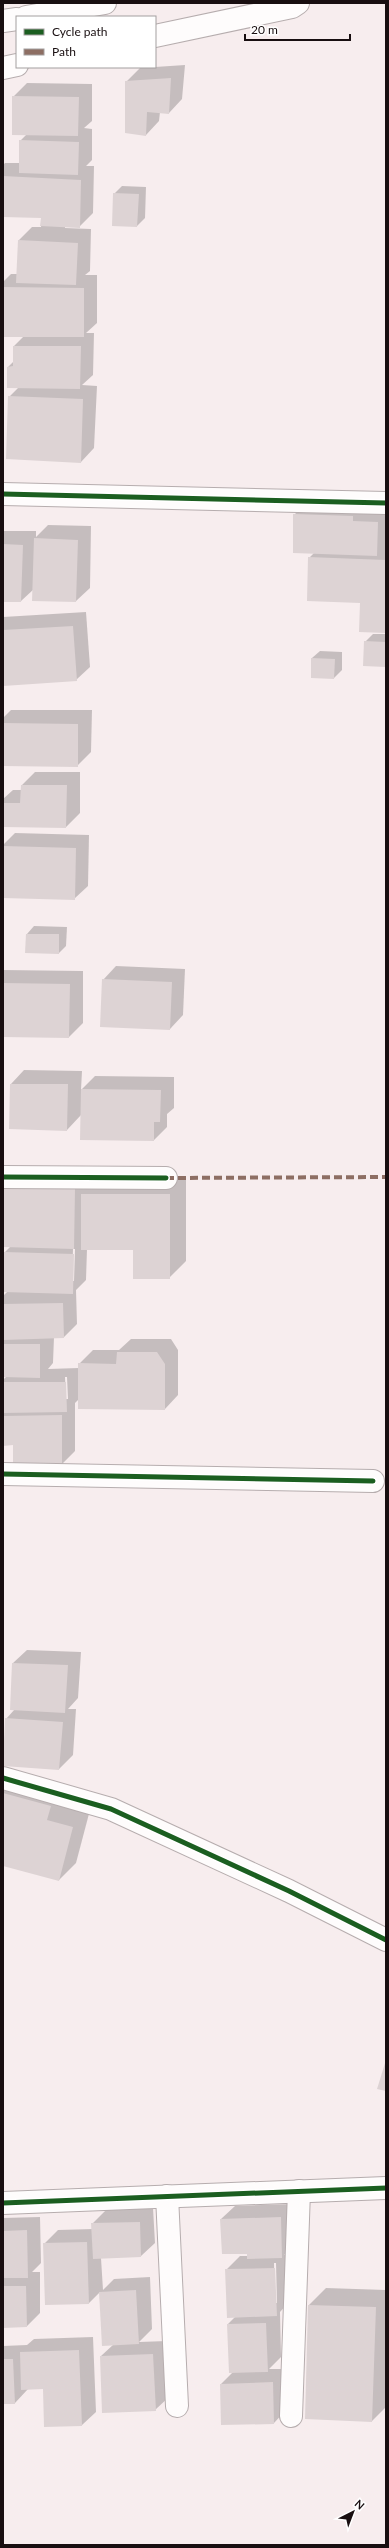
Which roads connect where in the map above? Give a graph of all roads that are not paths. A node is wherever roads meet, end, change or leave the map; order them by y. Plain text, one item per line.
1 (105, 3) edge
2 (298, 3) edge
3 (32, 16) edge
4 (16, 19) edge
5 (3, 21) edge
6 (156, 36) edge
7 (16, 65) edge
8 (3, 68) edge
9 (3, 494) edge
10 (386, 503) edge
11 (3, 1177) edge
12 (166, 1178) dead end
13 (3, 1474) edge
14 (373, 1481) dead end
15 (3, 1778) edge
16 (386, 1940) edge
17 (386, 2188) edge
18 (299, 2191) junction
19 (167, 2196) junction
20 (3, 2203) edge
21 (177, 2406) dead end
22 (291, 2416) dead end

1 - 3 street
2 - 6 street
4 - 5 street
7 - 8 street
9 - 10 street
11 - 12 street
13 - 14 street
15 - 16 street
17 - 18 street
18 - 19 street
18 - 22 street
19 - 20 street
19 - 21 street

